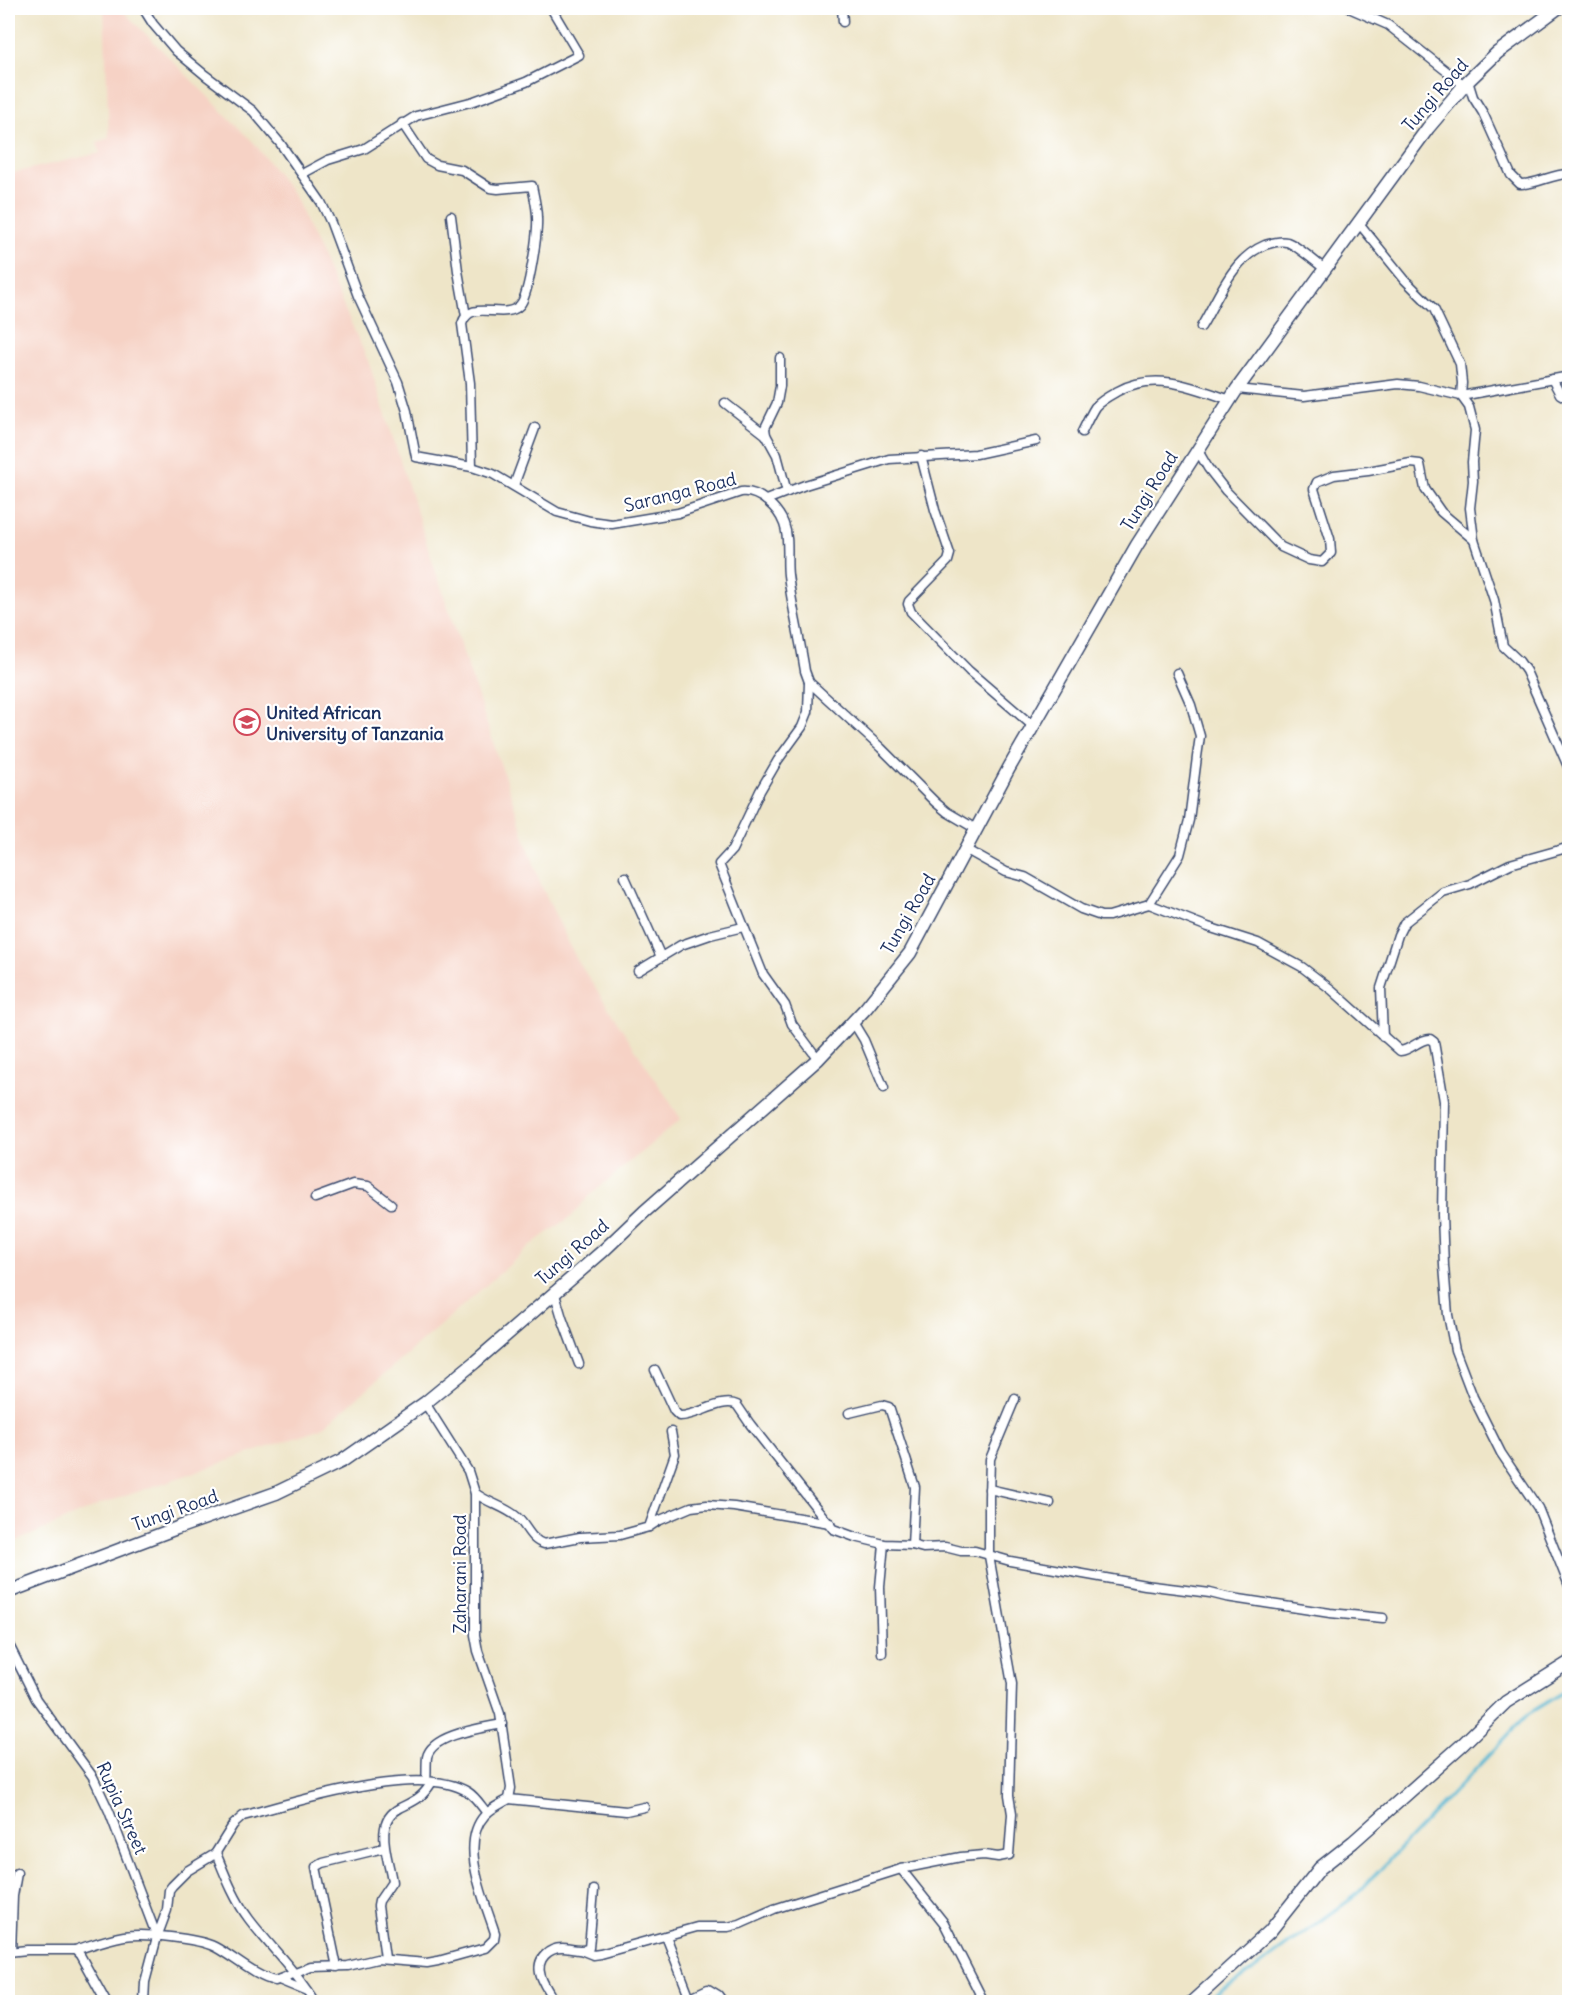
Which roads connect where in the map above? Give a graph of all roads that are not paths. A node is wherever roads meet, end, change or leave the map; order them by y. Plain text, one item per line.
1 (143, 8) edge
2 (550, 8) edge
3 (842, 8) edge
4 (1349, 8) edge
5 (1558, 8) edge
6 (843, 22) dead end
7 (1466, 83) junction
8 (402, 123) junction
9 (302, 174) junction
10 (1569, 174) edge
11 (451, 216) dead end
12 (1358, 222) junction
13 (1325, 269) junction
14 (466, 316) junction
15 (1201, 327) dead end
16 (780, 358) dead end
17 (1569, 376) edge
18 (1552, 379) junction
19 (1238, 389) junction
20 (1461, 396) junction
21 (1230, 400) junction
22 (1569, 400) edge
23 (724, 403) dead end
24 (535, 428) dead end
25 (1082, 432) dead end
26 (766, 435) junction
27 (1036, 441) dead end
28 (1197, 449) junction
29 (921, 456) junction
30 (472, 467) junction
31 (514, 485) junction
32 (787, 492) junction
33 (766, 500) junction
34 (1474, 540) junction
35 (1177, 673) dead end
36 (809, 682) junction
37 (1034, 727) junction
38 (1569, 771) edge
39 (976, 829) junction
40 (1569, 847) edge
41 (965, 849) junction
42 (625, 877) dead end
43 (1149, 904) junction
44 (743, 927) junction
45 (661, 957) junction
46 (638, 971) dead end
47 (853, 1022) junction
48 (1383, 1037) junction
49 (818, 1059) junction
50 (884, 1088) dead end
51 (315, 1198) dead end
52 (391, 1204) dead end
53 (554, 1291) junction
54 (579, 1364) dead end
55 (655, 1370) dead end
56 (1015, 1399) dead end
57 (425, 1403) junction
58 (849, 1413) dead end
59 (671, 1432) dead end
60 (989, 1489) junction
61 (475, 1493) junction
62 (1050, 1503) dead end
63 (830, 1523) junction
64 (649, 1527) junction
65 (884, 1544) junction
66 (912, 1545) junction
67 (989, 1556) junction
68 (1569, 1588) edge
69 (8, 1592) edge
70 (1383, 1618) dead end
71 (8, 1643) edge
72 (882, 1653) dead end
73 (1569, 1662) edge
74 (502, 1724) junction
75 (429, 1782) junction
76 (509, 1799) junction
77 (644, 1807) dead end
78 (487, 1813) junction
79 (384, 1848) junction
80 (216, 1853) junction
81 (901, 1869) junction
82 (17, 1873) dead end
83 (594, 1890) dead end
84 (666, 1936) junction
85 (157, 1937) junction
86 (75, 1950) junction
87 (583, 1951) junction
88 (9, 1952) edge
89 (385, 1958) junction
90 (337, 1966) junction
91 (296, 1973) junction
92 (279, 1980) junction
93 (308, 1992) junction
94 (690, 1998) junction
95 (105, 2002) edge
96 (144, 2002) edge
97 (315, 2002) edge
98 (555, 2002) edge
99 (680, 2002) edge
100 (723, 2002) edge
101 (984, 2002) edge
102 (1192, 2002) edge

1 - 9 street, Saranga Road
2 - 8 street
3 - 6 street
4 - 7 street
5 - 7 main road, Tungi Road
7 - 10 street
7 - 12 main road, Tungi Road
8 - 9 street
8 - 14 street
9 - 30 street, Saranga Road
11 - 14 street
12 - 13 main road, Tungi Road
12 - 20 street
13 - 15 street
13 - 19 main road, Tungi Road
14 - 30 street
16 - 26 street
17 - 18 street
18 - 20 street
18 - 22 street
19 - 20 street
19 - 21 main road, Tungi Road
20 - 34 street
21 - 25 street
21 - 28 main road, Tungi Road
23 - 26 street
24 - 31 street
26 - 32 street
27 - 29 street
28 - 34 street
28 - 37 main road, Tungi Road
29 - 32 street
29 - 37 street
30 - 31 street, Saranga Road
31 - 33 street, Saranga Road
32 - 33 street
33 - 36 street
34 - 38 street
35 - 43 street
36 - 39 street
36 - 44 street
37 - 39 main road, Tungi Road
39 - 41 main road, Tungi Road
40 - 48 street
41 - 43 street
41 - 47 main road, Tungi Road
42 - 45 street
43 - 48 street
44 - 45 street
44 - 49 street
45 - 46 street
47 - 49 main road, Tungi Road
47 - 50 street
48 - 68 street
49 - 53 main road, Tungi Road
51 - 52 street
53 - 54 street
53 - 57 main road, Tungi Road
55 - 63 street
56 - 60 street
57 - 61 street, Zaharani Road
57 - 69 main road, Tungi Road
58 - 66 street
59 - 64 street
60 - 62 street
60 - 67 street
61 - 64 street
61 - 74 street, Zaharani Road
63 - 64 street
63 - 65 street
65 - 66 street
65 - 72 street
66 - 67 street
67 - 70 street
67 - 81 street
71 - 85 street, Rupia Street
73 - 102 main road
74 - 75 street
74 - 76 street, Zaharani Road
75 - 78 street
75 - 79 street
75 - 80 street
76 - 77 street
76 - 78 street
78 - 89 street
79 - 89 street
79 - 90 street
80 - 85 street
80 - 91 street
81 - 84 street
81 - 101 street
82 - 88 street
83 - 87 street
84 - 87 street
84 - 94 street
85 - 86 street
85 - 92 street
85 - 96 street
86 - 88 street
86 - 95 street
87 - 98 street
89 - 90 street
90 - 91 street
91 - 92 street
91 - 93 street
92 - 93 street
93 - 97 street
94 - 99 street
94 - 100 street

